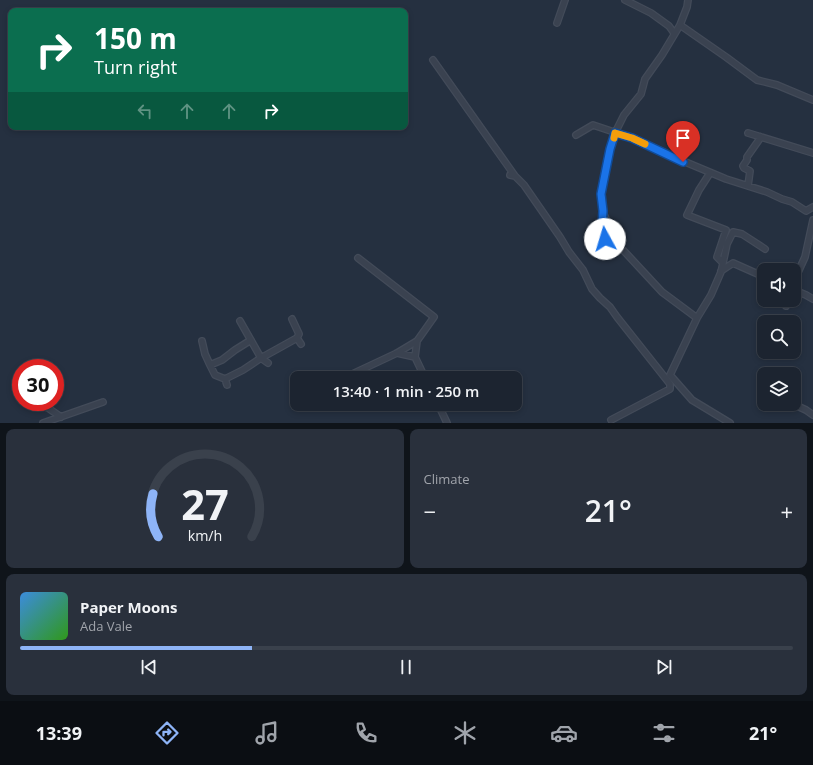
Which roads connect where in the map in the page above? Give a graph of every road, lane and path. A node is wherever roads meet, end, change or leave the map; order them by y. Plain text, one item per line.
1 (565, 0) edge
2 (625, 0) edge
3 (688, 0) edge
4 (557, 23) dead end
5 (680, 24) junction
6 (674, 33) junction
7 (433, 60) dead end
8 (813, 100) edge
9 (615, 133) junction
10 (748, 133) dead end
11 (576, 135) dead end
12 (761, 137) junction
13 (813, 153) edge
14 (710, 173) junction
15 (748, 186) junction
16 (813, 207) edge
17 (603, 211) junction
18 (813, 220) edge
19 (616, 246) junction
20 (765, 249) dead end
21 (358, 258) dead end
22 (723, 263) junction
23 (801, 266) edge
24 (721, 272) junction
25 (757, 274) edge
26 (801, 293) edge
27 (813, 299) edge
28 (697, 318) junction
29 (292, 319) dead end
30 (240, 321) dead end
31 (297, 338) junction
32 (251, 340) junction
33 (202, 341) dead end
34 (417, 341) junction
35 (301, 344) dead end
36 (398, 353) junction
37 (415, 357) junction
38 (261, 358) junction
39 (268, 363) dead end
40 (210, 364) junction
41 (359, 371) edge
42 (422, 371) edge
43 (225, 379) junction
44 (227, 385) dead end
45 (104, 402) dead end
46 (801, 408) edge
47 (52, 411) edge
48 (441, 411) edge
49 (813, 415) edge
50 (61, 417) junction
51 (611, 420) dead end
52 (43, 423) edge
53 (447, 423) edge
54 (730, 423) edge

1 - 4 street
2 - 6 street
3 - 5 street
5 - 6 street
5 - 8 street
6 - 9 street
7 - 51 street
9 - 11 street
9 - 14 street
9 - 17 street
10 - 12 street
12 - 13 street
12 - 15 street
14 - 15 street
14 - 22 street
15 - 16 street
17 - 19 street
17 - 19 street
18 - 23 street
19 - 28 street
20 - 22 street
21 - 34 street
22 - 24 street
24 - 25 street
24 - 28 street
26 - 27 street
28 - 54 street
29 - 31 street
30 - 32 street
31 - 35 street
31 - 38 street
32 - 38 street
32 - 40 street
33 - 40 street
34 - 36 street
34 - 37 street
36 - 37 street
36 - 41 street
37 - 42 street
38 - 39 street
38 - 43 street
40 - 43 street
43 - 44 street
45 - 50 street
46 - 49 street
47 - 50 street
48 - 53 street
50 - 52 street

